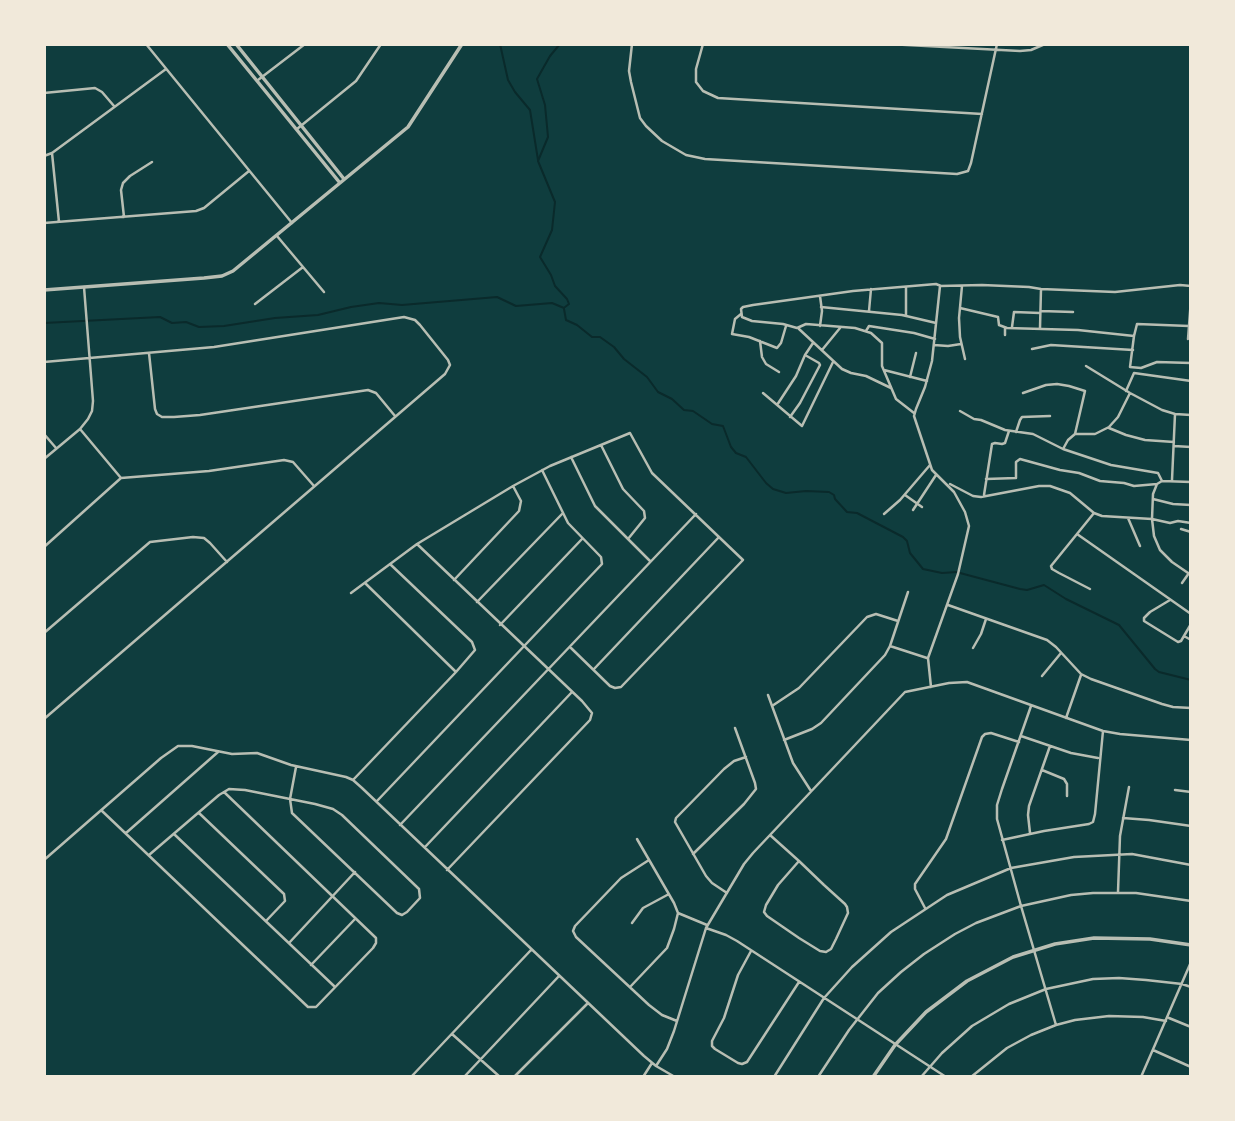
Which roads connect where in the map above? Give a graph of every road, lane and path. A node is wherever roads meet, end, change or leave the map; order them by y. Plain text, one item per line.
1 (146, 44) edge
2 (227, 44) edge
3 (236, 44) edge
4 (305, 44) edge
5 (381, 44) edge
6 (462, 44) edge
7 (632, 44) edge
8 (703, 44) edge
9 (888, 44) edge
10 (997, 44) edge
11 (1045, 44) edge
12 (934, 45) edge
13 (996, 49) junction
14 (166, 69) junction
15 (263, 76) junction
16 (257, 82) junction
17 (44, 93) edge
18 (114, 106) junction
19 (982, 114) junction
20 (302, 125) junction
21 (297, 130) junction
22 (52, 153) junction
23 (44, 156) edge
24 (152, 162) dead end
25 (249, 171) junction
26 (344, 179) junction
27 (340, 183) junction
28 (124, 217) junction
29 (59, 222) junction
30 (44, 223) edge
31 (292, 223) junction
32 (277, 236) junction
33 (303, 267) junction
34 (906, 286) junction
35 (941, 286) junction
36 (962, 286) junction
37 (1191, 286) edge
38 (84, 287) junction
39 (871, 289) junction
40 (1041, 289) junction
41 (44, 290) edge
42 (324, 292) dead end
43 (820, 296) junction
44 (1191, 299) edge
45 (256, 304) dead end
46 (821, 307) junction
47 (960, 308) junction
48 (869, 312) junction
49 (1040, 312) junction
50 (1073, 312) dead end
51 (741, 314) junction
52 (906, 316) junction
53 (936, 323) junction
54 (786, 325) junction
55 (820, 326) junction
56 (1189, 326) junction
57 (798, 328) junction
58 (840, 328) junction
59 (1005, 328) junction
60 (1012, 328) junction
61 (1040, 329) junction
62 (866, 331) junction
63 (1005, 335) dead end
64 (1134, 336) junction
65 (935, 339) junction
66 (1188, 339) dead end
67 (760, 341) junction
68 (813, 342) junction
69 (961, 344) junction
70 (934, 345) junction
71 (1032, 349) dead end
72 (1133, 350) junction
73 (822, 351) junction
74 (149, 353) junction
75 (916, 353) dead end
76 (805, 355) junction
77 (89, 358) junction
78 (965, 359) dead end
79 (44, 362) edge
80 (833, 362) junction
81 (1191, 363) edge
82 (1086, 366) dead end
83 (884, 370) junction
84 (779, 372) dead end
85 (910, 377) junction
86 (927, 381) junction
87 (1191, 381) edge
88 (891, 388) junction
89 (1128, 392) junction
90 (763, 393) dead end
91 (1023, 393) dead end
92 (777, 405) junction
93 (960, 411) dead end
94 (914, 413) junction
95 (1175, 414) junction
96 (1191, 415) edge
97 (395, 416) junction
98 (1050, 416) dead end
99 (790, 417) junction
100 (1109, 428) junction
101 (79, 429) junction
102 (1009, 431) junction
103 (1016, 432) junction
104 (44, 434) edge
105 (1075, 434) junction
106 (1174, 444) junction
107 (601, 445) junction
108 (1191, 447) edge
109 (56, 448) junction
110 (1063, 449) junction
111 (570, 457) junction
112 (44, 459) edge
113 (930, 465) junction
114 (542, 470) junction
115 (936, 475) junction
116 (121, 478) junction
117 (986, 479) junction
118 (1162, 481) junction
119 (1172, 481) junction
120 (1191, 482) edge
121 (947, 483) junction
122 (1157, 484) junction
123 (314, 486) junction
124 (513, 486) junction
125 (905, 494) junction
126 (984, 496) junction
127 (1153, 499) junction
128 (918, 504) junction
129 (1191, 505) edge
130 (922, 507) dead end
131 (913, 510) dead end
132 (1094, 513) junction
133 (563, 514) junction
134 (696, 514) junction
135 (884, 514) dead end
136 (1128, 518) junction
137 (1152, 519) junction
138 (1191, 523) edge
139 (1181, 529) dead end
140 (1191, 532) edge
141 (1077, 534) junction
142 (719, 537) junction
143 (582, 539) junction
144 (628, 539) junction
145 (417, 544) junction
146 (1140, 546) dead end
147 (44, 547) edge
148 (227, 562) junction
149 (651, 562) junction
150 (390, 564) junction
151 (1190, 574) edge
152 (454, 580) junction
153 (365, 583) junction
154 (1182, 583) dead end
155 (1090, 589) dead end
156 (908, 592) dead end
157 (351, 593) dead end
158 (1171, 600) junction
159 (477, 602) junction
160 (947, 604) junction
161 (1191, 614) edge
162 (986, 618) junction
163 (898, 621) junction
164 (1191, 624) edge
165 (500, 625) junction
166 (44, 633) edge
167 (1184, 636) junction
168 (1191, 640) edge
169 (890, 646) junction
170 (524, 647) junction
171 (570, 647) junction
172 (973, 648) dead end
173 (1061, 653) junction
174 (928, 658) junction
175 (547, 669) junction
176 (594, 669) junction
177 (456, 672) junction
178 (1082, 674) junction
179 (1042, 676) dead end
180 (931, 687) junction
181 (572, 692) junction
182 (768, 695) dead end
183 (772, 706) junction
184 (1031, 706) junction
185 (1191, 708) edge
186 (1066, 718) junction
187 (44, 719) edge
188 (735, 728) dead end
189 (1103, 731) junction
190 (1021, 736) junction
191 (784, 740) junction
192 (1191, 740) edge
193 (1019, 742) junction
194 (1050, 746) junction
195 (219, 752) junction
196 (746, 757) junction
197 (1099, 758) junction
198 (296, 767) junction
199 (1041, 769) junction
200 (353, 780) junction
201 (1129, 787) dead end
202 (1175, 790) dead end
203 (811, 791) junction
204 (224, 792) junction
205 (1191, 792) edge
206 (1067, 796) dead end
207 (290, 799) junction
208 (376, 802) junction
209 (101, 810) junction
210 (199, 813) junction
211 (1123, 818) junction
212 (400, 825) junction
213 (1191, 827) edge
214 (126, 833) junction
215 (174, 834) junction
216 (1030, 834) junction
217 (770, 835) junction
218 (637, 839) dead end
219 (1002, 840) junction
220 (424, 848) junction
221 (693, 854) junction
222 (149, 855) junction
223 (1120, 855) junction
224 (44, 860) edge
225 (649, 860) junction
226 (799, 861) junction
227 (1191, 865) edge
228 (1011, 868) junction
229 (447, 870) junction
230 (355, 872) junction
231 (1118, 892) junction
232 (727, 893) junction
233 (669, 894) junction
234 (332, 896) junction
235 (1191, 901) edge
236 (1021, 906) junction
237 (925, 908) junction
238 (678, 913) junction
239 (356, 918) junction
240 (266, 921) junction
241 (632, 923) dead end
242 (707, 927) junction
243 (289, 943) junction
244 (1191, 945) edge
245 (531, 950) junction
246 (1034, 950) junction
247 (751, 951) junction
248 (1191, 962) edge
249 (312, 965) junction
250 (559, 976) junction
251 (799, 982) junction
252 (1182, 984) junction
253 (335, 987) junction
254 (1191, 987) edge
255 (630, 988) junction
256 (1046, 989) junction
257 (824, 998) junction
258 (588, 1003) junction
259 (857, 1019) junction
260 (1167, 1019) junction
261 (677, 1021) junction
262 (1056, 1025) junction
263 (1191, 1027) edge
264 (452, 1034) junction
265 (895, 1045) junction
266 (1153, 1050) junction
267 (481, 1060) junction
268 (654, 1064) junction
269 (929, 1066) junction
270 (1191, 1067) edge
271 (411, 1077) edge
272 (464, 1077) edge
273 (500, 1077) edge
274 (514, 1077) edge
275 (643, 1077) edge
276 (675, 1077) edge
277 (774, 1077) edge
278 (818, 1077) edge
279 (873, 1077) edge
280 (921, 1077) edge
281 (946, 1077) edge
282 (971, 1077) edge
283 (1141, 1077) edge

1 - 14 street
2 - 16 street
3 - 15 street
4 - 15 street
5 - 20 street
6 - 26 street
7 - 19 street
8 - 19 street
9 - 12 street
10 - 13 street
11 - 13 street
12 - 13 street
13 - 19 street
14 - 18 street
14 - 25 street
15 - 16 street
15 - 20 street
16 - 21 street
17 - 18 street
18 - 22 street
20 - 21 street
20 - 26 street
21 - 27 street
22 - 23 street
22 - 29 street
24 - 28 street
25 - 28 street
25 - 31 street
26 - 27 street
27 - 31 street
28 - 29 street
29 - 30 street
31 - 32 street
32 - 33 street
32 - 38 street
33 - 42 street
33 - 45 street
34 - 35 street
34 - 39 street
34 - 52 street
35 - 36 street
35 - 53 street
36 - 40 street
36 - 47 street
37 - 40 street
38 - 41 street
38 - 77 street
39 - 43 street
39 - 48 street
40 - 49 street
43 - 46 street
43 - 51 street
44 - 56 street
46 - 48 street
46 - 55 street
47 - 59 street
47 - 69 street
48 - 52 street
49 - 50 street
49 - 60 street
49 - 61 street
51 - 54 street
51 - 67 street
52 - 53 street
53 - 65 street
54 - 57 street
54 - 67 street
55 - 57 street
55 - 58 street
56 - 64 street
56 - 66 street
57 - 68 street
58 - 62 street
58 - 73 street
59 - 60 street
59 - 63 street
60 - 61 street
61 - 64 street
62 - 65 street
62 - 83 street
64 - 72 street
65 - 70 street
67 - 84 street
68 - 73 street
68 - 76 street
69 - 70 street
69 - 78 street
70 - 86 street
71 - 72 street
72 - 81 street
73 - 80 street
74 - 77 street
74 - 97 street
74 - 97 street
75 - 85 street
76 - 92 street
76 - 99 street
77 - 79 street
77 - 101 street
80 - 88 street
80 - 99 street
82 - 89 street
83 - 85 street
83 - 88 street
85 - 86 street
86 - 94 street
87 - 89 street
88 - 94 street
89 - 95 street
89 - 100 street
90 - 92 street
91 - 105 street
92 - 99 street
93 - 102 street
94 - 113 street
95 - 96 street
95 - 106 street
97 - 123 street
98 - 103 street
100 - 105 street
100 - 106 street
101 - 109 street
101 - 116 street
102 - 103 street
102 - 117 street
103 - 110 street
104 - 109 street
105 - 110 street
106 - 108 street
106 - 119 street
107 - 111 street
107 - 134 street
107 - 144 street
109 - 112 street
110 - 118 street
111 - 114 street
111 - 144 street
113 - 115 street
113 - 125 street
114 - 124 street
114 - 133 street
115 - 121 street
115 - 128 street
116 - 123 street
116 - 147 street
117 - 122 street
117 - 126 street
118 - 119 street
118 - 122 street
119 - 120 street
121 - 126 street
121 - 160 street
122 - 127 street
123 - 148 street
124 - 145 street
124 - 152 street
125 - 128 street
125 - 135 street
126 - 132 street
127 - 129 street
127 - 137 street
128 - 130 street
128 - 131 street
132 - 136 street
132 - 141 street
133 - 143 street
133 - 159 street
134 - 142 street
134 - 149 street
136 - 137 street
136 - 146 street
137 - 138 street
137 - 151 street
139 - 140 street
141 - 155 street
141 - 158 street
142 - 176 street
142 - 176 street
143 - 165 street
143 - 170 street
144 - 149 street
145 - 150 street
145 - 152 street
148 - 166 street
148 - 187 street
149 - 171 street
150 - 153 street
150 - 177 street
151 - 154 street
152 - 159 street
153 - 157 street
153 - 177 street
156 - 163 street
158 - 161 street
158 - 167 street
159 - 165 street
160 - 162 street
160 - 174 street
162 - 172 street
162 - 173 street
163 - 169 street
163 - 183 street
164 - 167 street
165 - 170 street
167 - 168 street
169 - 174 street
169 - 191 street
170 - 175 street
170 - 208 street
171 - 175 street
171 - 176 street
173 - 178 street
173 - 179 street
174 - 180 street
175 - 181 street
175 - 212 street
177 - 200 street
178 - 185 street
178 - 186 street
180 - 184 street
180 - 203 street
181 - 220 street
181 - 229 street
182 - 183 street
183 - 191 street
184 - 186 street
184 - 190 street
186 - 189 street
188 - 196 street
189 - 192 street
189 - 197 street
190 - 193 street
190 - 194 street
191 - 203 street
193 - 219 street
193 - 237 street
194 - 197 street
194 - 199 street
195 - 198 street
195 - 209 street
195 - 214 street
196 - 221 street
196 - 221 street
197 - 216 street
198 - 200 street
198 - 207 street
199 - 206 street
199 - 216 street
200 - 208 street
201 - 211 street
202 - 205 street
203 - 217 street
204 - 207 street
204 - 210 street
204 - 234 street
207 - 230 street
207 - 230 street
208 - 212 street
209 - 214 street
209 - 224 street
210 - 215 street
210 - 240 street
211 - 213 street
211 - 223 street
212 - 220 street
214 - 222 street
215 - 222 street
215 - 240 street
216 - 219 street
217 - 226 street
217 - 232 street
218 - 225 street
219 - 228 street
220 - 229 street
221 - 232 street
222 - 253 street
223 - 227 street
223 - 228 street
223 - 231 street
225 - 233 street
225 - 255 street
226 - 226 street
228 - 236 street
228 - 237 street
229 - 245 street
230 - 234 street
231 - 235 street
231 - 236 street
232 - 242 street
233 - 238 street
233 - 241 street
234 - 239 street
234 - 243 street
236 - 246 street
236 - 259 street
237 - 257 street
238 - 242 street
238 - 255 street
239 - 249 street
239 - 253 street
240 - 243 street
242 - 247 street
242 - 261 street
243 - 249 street
244 - 246 street
245 - 250 street
245 - 264 street
246 - 256 street
246 - 265 street
247 - 251 street
247 - 251 street
248 - 252 street
249 - 253 street
250 - 258 street
250 - 267 street
251 - 257 street
252 - 254 street
252 - 256 street
252 - 260 street
255 - 261 street
256 - 262 street
256 - 269 street
257 - 259 street
257 - 277 street
258 - 268 street
258 - 274 street
259 - 265 street
259 - 278 street
260 - 262 street
260 - 263 street
260 - 266 street
261 - 268 street
262 - 282 street
264 - 267 street
264 - 271 street
265 - 269 street
265 - 279 street
266 - 270 street
266 - 283 street
267 - 272 street
267 - 273 street
268 - 275 street
268 - 276 street
269 - 280 street
269 - 281 street

